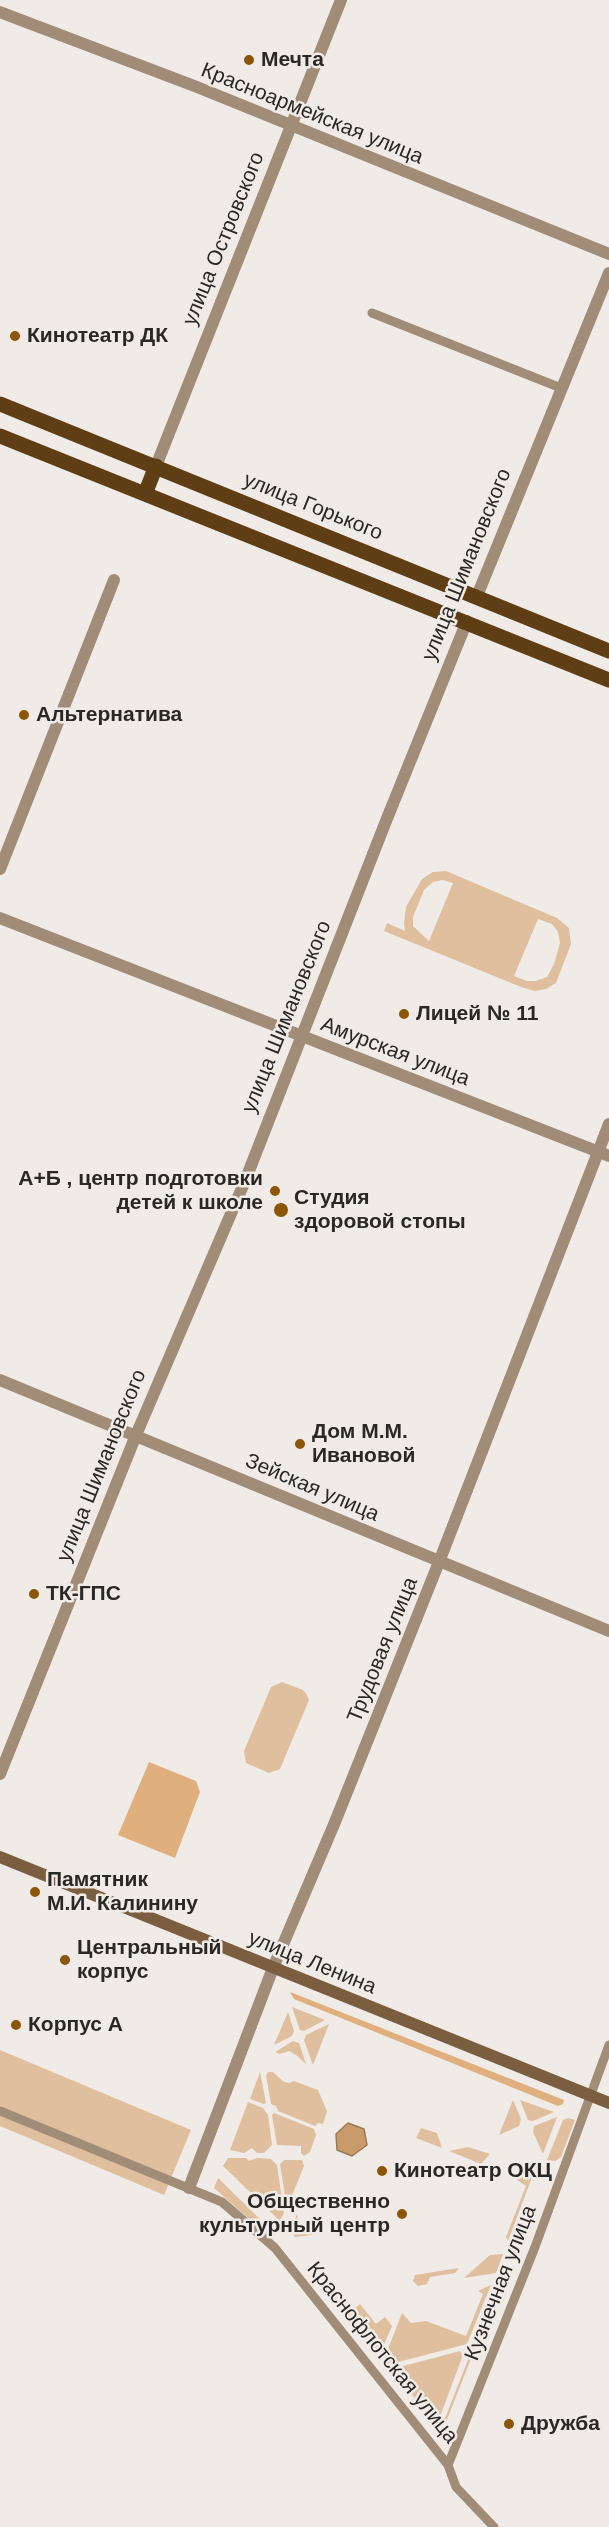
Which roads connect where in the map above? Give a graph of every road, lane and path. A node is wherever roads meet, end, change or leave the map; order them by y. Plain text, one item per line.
1 (341, 0) edge
2 (0, 12) edge
3 (292, 125) junction
4 (609, 254) edge
5 (609, 273) edge
6 (372, 313) dead end
7 (561, 388) junction
8 (0, 404) edge
9 (0, 436) edge
10 (156, 466) junction
11 (145, 494) junction
12 (114, 580) dead end
13 (477, 596) junction
14 (467, 621) junction
15 (609, 651) edge
16 (609, 680) edge
17 (0, 870) edge
18 (0, 918) edge
19 (302, 1036) junction
20 (609, 1124) edge
21 (604, 1154) edge
22 (0, 1380) edge
23 (136, 1435) junction
24 (439, 1562) junction
25 (609, 1630) edge
26 (0, 1774) edge
27 (0, 1857) edge
28 (273, 1968) junction
29 (609, 2046) edge
30 (591, 2096) junction
31 (609, 2103) edge
32 (0, 2111) edge
33 (189, 2188) junction
34 (448, 2465) junction
35 (494, 2527) edge

1 - 3 street, улица Островского
2 - 3 street, Красноармейская улица
3 - 4 street, Красноармейская улица
3 - 10 street, улица Островского
5 - 7 street, улица Шимановского
6 - 7 street
7 - 13 street, улица Шимановского
8 - 10 main road, улица Горького
9 - 11 main road
10 - 11 main road, улица Островского
10 - 13 main road, улица Горького
11 - 14 main road
12 - 17 street
13 - 14 main road, улица Шимановского
13 - 15 main road, улица Горького
14 - 16 main road
14 - 19 street, улица Шимановского
18 - 19 street, Амурская улица
19 - 21 street, Амурская улица
19 - 23 street, улица Шимановского
20 - 21 street, Трудовая улица
21 - 24 street, Трудовая улица
22 - 23 street, Зейская улица
23 - 24 street, Зейская улица
23 - 26 street, улица Шимановского
24 - 25 street, Зейская улица
24 - 28 street, Трудовая улица
27 - 28 main road, улица Ленина
28 - 30 main road, улица Ленина
28 - 33 street, Трудовая улица
29 - 30 street, Кузнечная улица
30 - 31 main road, улица Ленина
30 - 34 street, Кузнечная улица
32 - 33 street, Краснофлотская улица
33 - 34 street, Краснофлотская улица
34 - 35 street, Краснофлотская улица

